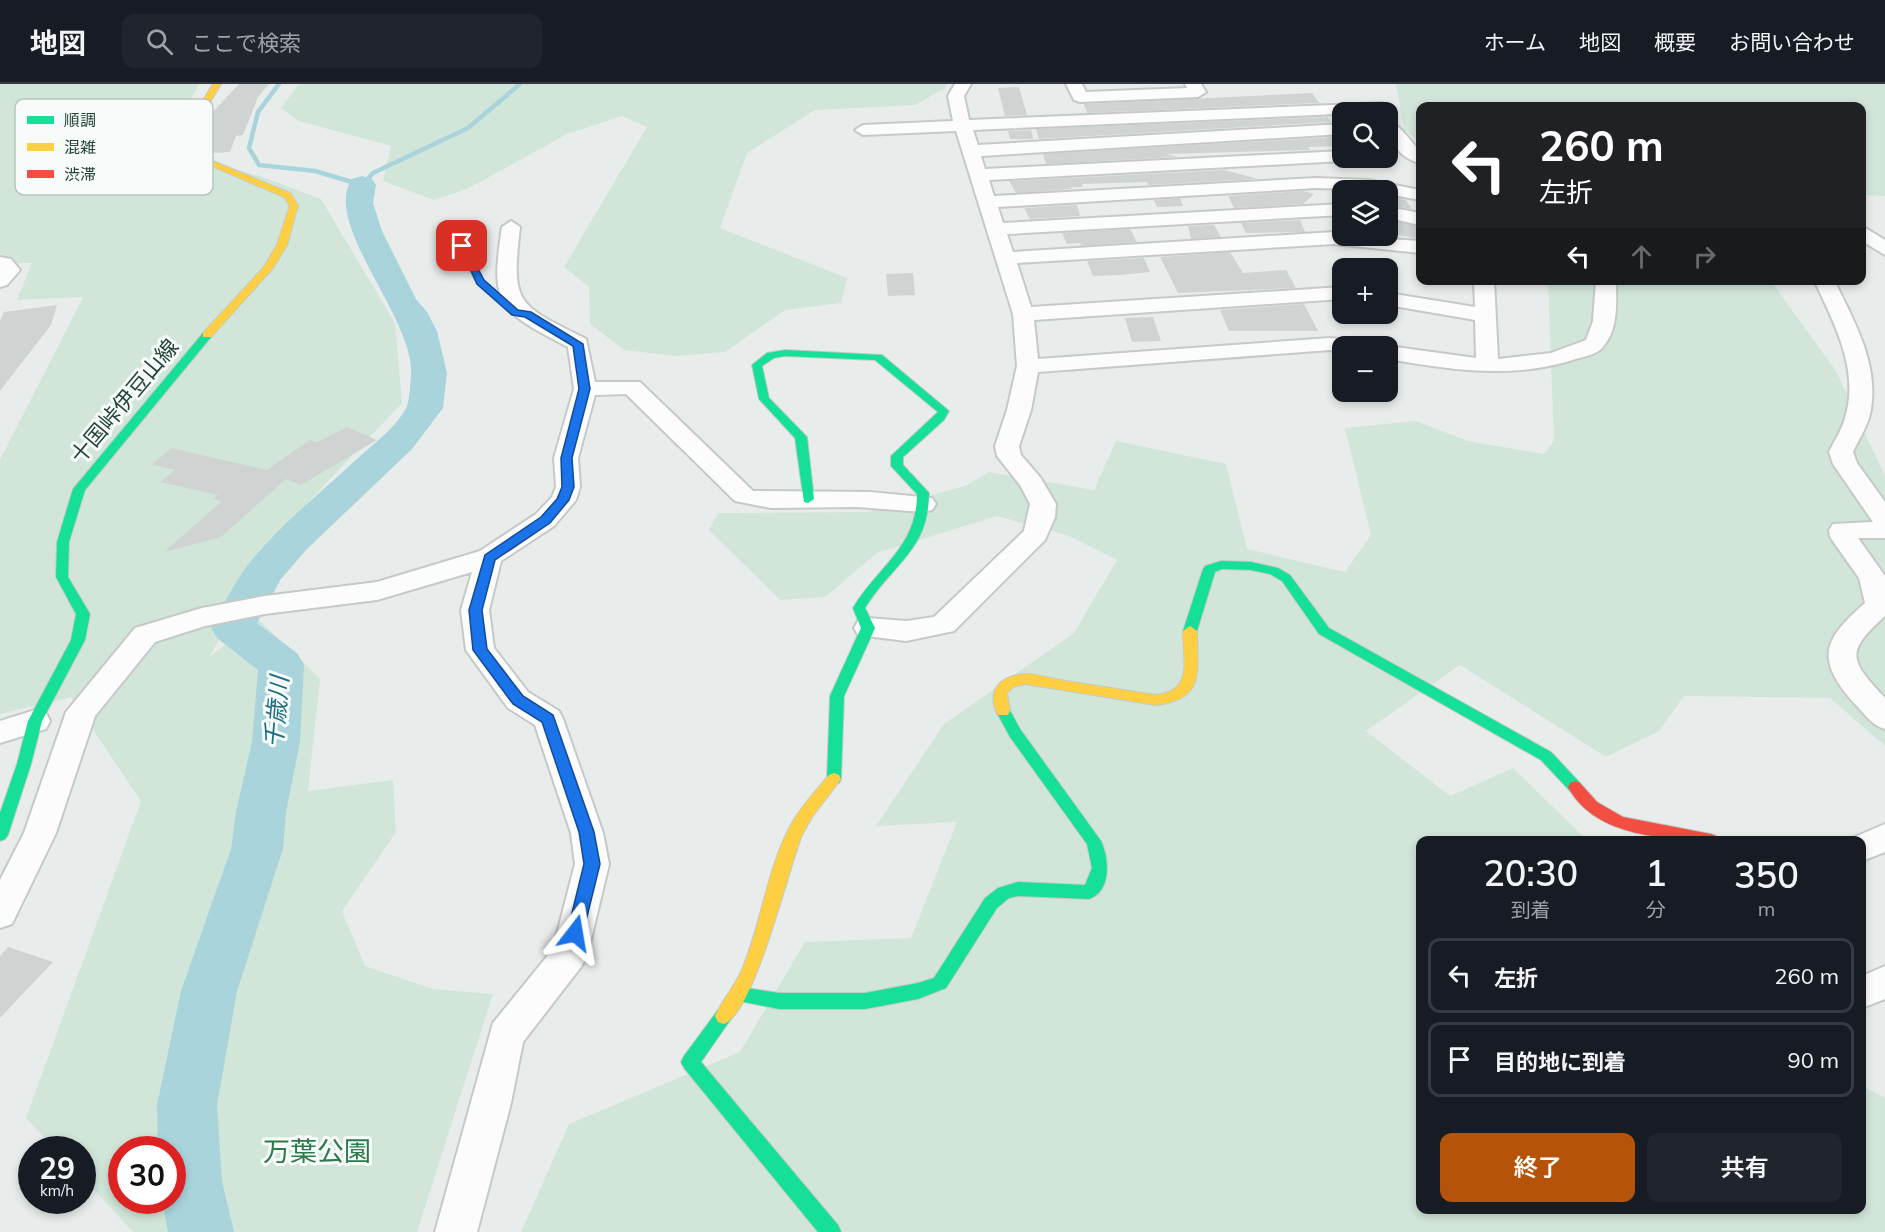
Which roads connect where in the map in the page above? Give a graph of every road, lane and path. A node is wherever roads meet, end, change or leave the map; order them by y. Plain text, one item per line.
1 (217, 84) edge
2 (963, 84) edge
3 (1074, 84) edge
4 (1193, 84) edge
5 (1358, 92) dead end
6 (207, 99) edge
7 (1371, 102) edge
8 (1332, 112) edge
9 (962, 125) junction
10 (863, 130) dead end
11 (1332, 130) edge
12 (1398, 139) edge
13 (1403, 145) junction
14 (1398, 148) edge
15 (970, 152) junction
16 (1416, 156) edge
17 (1332, 157) edge
18 (213, 164) edge
19 (978, 175) junction
20 (1416, 194) edge
21 (986, 202) junction
22 (1332, 210) edge
23 (1398, 215) edge
24 (1416, 218) edge
25 (511, 227) dead end
26 (453, 229) dead end
27 (995, 229) junction
28 (1866, 235) edge
29 (1416, 247) edge
30 (1885, 249) edge
31 (1004, 258) junction
32 (0, 263) edge
33 (0, 280) edge
34 (1484, 285) edge
35 (1606, 285) edge
36 (1826, 285) edge
37 (1332, 294) edge
38 (1398, 301) edge
39 (527, 314) junction
40 (1023, 314) junction
41 (1485, 315) junction
42 (1332, 344) edge
43 (1398, 355) edge
44 (1487, 365) junction
45 (1028, 366) junction
46 (585, 389) junction
47 (808, 499) junction
48 (923, 504) junction
49 (1885, 520) edge
50 (1885, 530) edge
51 (489, 558) junction
52 (868, 628) junction
53 (1885, 718) edge
54 (35, 721) junction
55 (0, 732) edge
56 (0, 835) edge
57 (1691, 836) edge
58 (1885, 837) edge
59 (1866, 846) edge
60 (0, 914) edge
61 (1885, 982) edge
62 (1866, 990) edge
63 (740, 995) junction
64 (456, 1232) edge
65 (831, 1232) edge

1 - 6 street, 十国峠伊豆山線
2 - 9 street
3 - 4 street
5 - 7 street
8 - 9 street
9 - 10 street
9 - 15 street
11 - 15 street
12 - 13 street
13 - 14 street
13 - 16 street
15 - 19 street
17 - 19 street
18 - 54 street, 十国峠伊豆山線
19 - 21 street
20 - 21 street
21 - 27 street
22 - 27 street
23 - 24 street
25 - 39 street
26 - 39 lane
27 - 31 street
28 - 30 street
29 - 31 street
31 - 40 street
32 - 33 street
34 - 41 street
35 - 44 street
36 - 49 street
37 - 40 street
38 - 41 street
39 - 46 street
40 - 45 street
41 - 44 street
42 - 45 street
43 - 44 street
45 - 52 street
46 - 47 street
46 - 51 street
47 - 48 street
47 - 48 street
48 - 52 street
50 - 53 street
51 - 60 street
51 - 64 street
52 - 63 street
54 - 55 street
54 - 56 street, 十国峠伊豆山線
57 - 63 street
58 - 59 street
61 - 62 street
63 - 65 street

